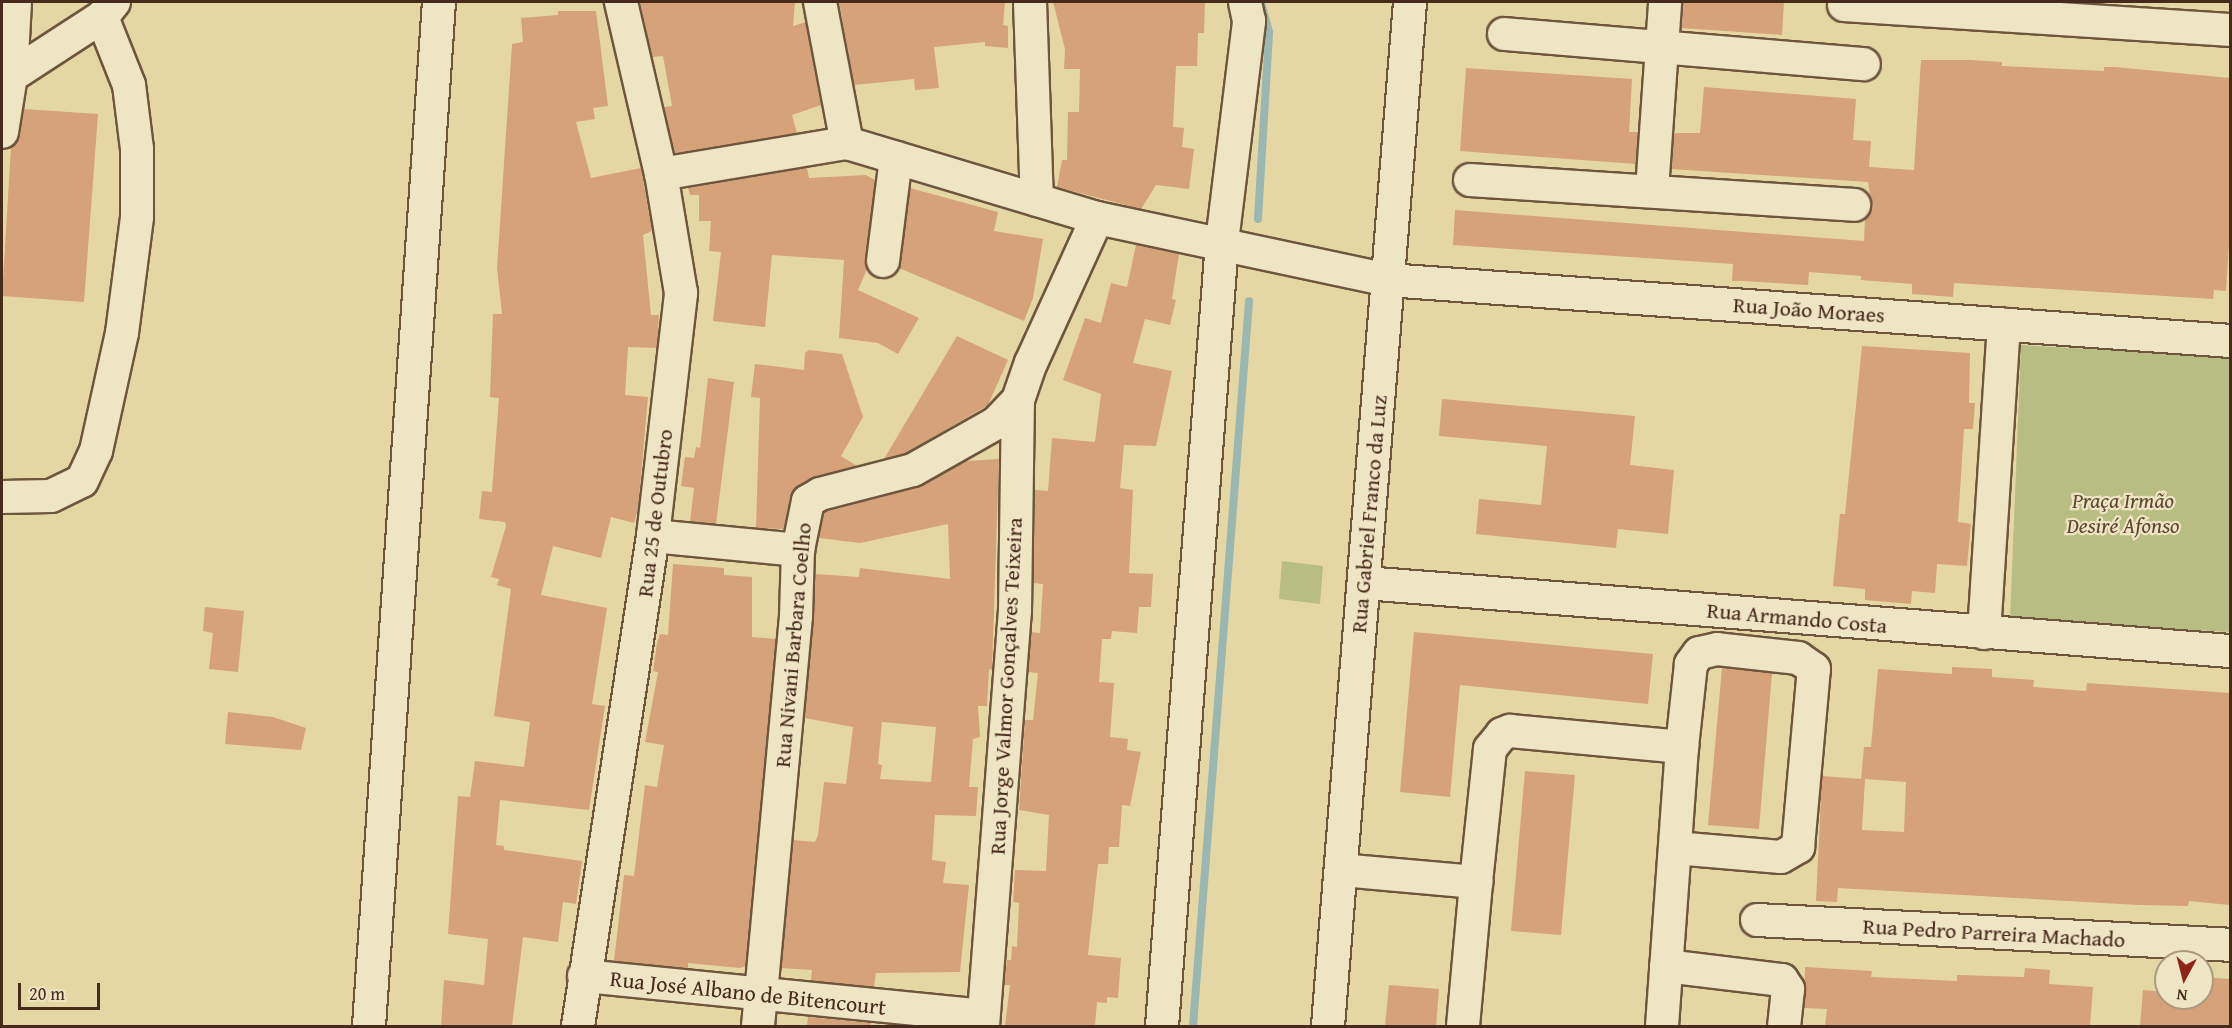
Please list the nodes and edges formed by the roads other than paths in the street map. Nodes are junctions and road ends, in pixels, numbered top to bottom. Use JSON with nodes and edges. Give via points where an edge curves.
{"nodes":[{"id":1,"x":15,"y":2,"type":"edge"},
{"id":2,"x":439,"y":2,"type":"edge"},
{"id":3,"x":621,"y":2,"type":"edge"},
{"id":4,"x":820,"y":2,"type":"edge"},
{"id":5,"x":1030,"y":2,"type":"edge"},
{"id":6,"x":1245,"y":2,"type":"edge"},
{"id":7,"x":1410,"y":2,"type":"edge"},
{"id":8,"x":1665,"y":2,"type":"edge"},
{"id":9,"x":1844,"y":4,"type":"dead end"},
{"id":10,"x":108,"y":9,"type":"edge"},
{"id":11,"x":2230,"y":30,"type":"edge"},
{"id":12,"x":1504,"y":34,"type":"dead end"},
{"id":13,"x":1662,"y":47,"type":"junction"},
{"id":14,"x":1864,"y":64,"type":"dead end"},
{"id":15,"x":11,"y":76,"type":"junction"},
{"id":16,"x":2,"y":132,"type":"edge"},
{"id":17,"x":847,"y":143,"type":"junction"},
{"id":18,"x":896,"y":158,"type":"junction"},
{"id":19,"x":661,"y":174,"type":"junction"},
{"id":20,"x":1470,"y":180,"type":"dead end"},
{"id":21,"x":1652,"y":190,"type":"junction"},
{"id":22,"x":1037,"y":200,"type":"junction"},
{"id":23,"x":1854,"y":204,"type":"dead end"},
{"id":24,"x":1098,"y":218,"type":"junction"},
{"id":25,"x":1222,"y":242,"type":"junction"},
{"id":26,"x":883,"y":261,"type":"dead end"},
{"id":27,"x":1388,"y":280,"type":"junction"},
{"id":28,"x":2004,"y":325,"type":"junction"},
{"id":29,"x":2230,"y":341,"type":"edge"},
{"id":30,"x":1018,"y":400,"type":"junction"},
{"id":31,"x":2,"y":497,"type":"edge"},
{"id":32,"x":653,"y":536,"type":"junction"},
{"id":33,"x":798,"y":550,"type":"junction"},
{"id":34,"x":1364,"y":583,"type":"junction"},
{"id":35,"x":1984,"y":633,"type":"junction"},
{"id":36,"x":2230,"y":651,"type":"edge"},
{"id":37,"x":1683,"y":747,"type":"junction"},
{"id":38,"x":1675,"y":848,"type":"junction"},
{"id":39,"x":1341,"y":870,"type":"junction"},
{"id":40,"x":1476,"y":882,"type":"junction"},
{"id":41,"x":1757,"y":920,"type":"dead end"},
{"id":42,"x":2230,"y":945,"type":"edge"},
{"id":43,"x":1666,"y":966,"type":"junction"},
{"id":44,"x":584,"y":976,"type":"junction"},
{"id":45,"x":760,"y":993,"type":"junction"},
{"id":46,"x":983,"y":1021,"type":"edge"},
{"id":47,"x":369,"y":1026,"type":"edge"},
{"id":48,"x":578,"y":1026,"type":"edge"},
{"id":49,"x":758,"y":1026,"type":"edge"},
{"id":50,"x":1162,"y":1026,"type":"edge"},
{"id":51,"x":1328,"y":1026,"type":"edge"},
{"id":52,"x":1463,"y":1026,"type":"edge"},
{"id":53,"x":1662,"y":1026,"type":"edge"},
{"id":54,"x":1784,"y":1026,"type":"edge"}],
"edges":[{"from":1,"to":15,"type":"street"},
{"from":2,"to":47,"type":"street"},
{"from":3,"to":19,"type":"street","name":"Rua 25 de Outubro"},
{"from":4,"to":17,"type":"street"},
{"from":5,"to":22,"type":"street"},
{"from":6,"to":25,"type":"street","via":[[1249,21]]},
{"from":7,"to":27,"type":"street","name":"Rua Gabriel Franco da Luz"},
{"from":8,"to":13,"type":"street"},
{"from":9,"to":11,"type":"street"},
{"from":10,"to":15,"type":"street"},
{"from":10,"to":31,"type":"street","via":[[129,85],[137,149],[137,217],[122,333],[96,452],[82,481],[51,496]]},
{"from":12,"to":13,"type":"street"},
{"from":13,"to":14,"type":"street"},
{"from":13,"to":21,"type":"street"},
{"from":15,"to":16,"type":"street"},
{"from":17,"to":18,"type":"street","name":"Rua João Moraes"},
{"from":17,"to":19,"type":"street"},
{"from":18,"to":22,"type":"street","name":"Rua João Moraes"},
{"from":18,"to":26,"type":"street"},
{"from":19,"to":32,"type":"street","name":"Rua 25 de Outubro","via":[[681,293]]},
{"from":20,"to":21,"type":"street"},
{"from":21,"to":23,"type":"street"},
{"from":22,"to":24,"type":"street","name":"Rua João Moraes"},
{"from":24,"to":25,"type":"street","name":"Rua João Moraes"},
{"from":24,"to":30,"type":"street","name":"Rua Jorge Valmor Gonçalves Teixeira"},
{"from":25,"to":27,"type":"street","name":"Rua João Moraes"},
{"from":25,"to":50,"type":"street"},
{"from":27,"to":28,"type":"street","name":"Rua João Moraes"},
{"from":27,"to":34,"type":"street","name":"Rua Gabriel Franco da Luz"},
{"from":28,"to":29,"type":"street","name":"Rua João Moraes"},
{"from":28,"to":35,"type":"street"},
{"from":30,"to":33,"type":"street","name":"Rua Nivani Barbara Coelho","via":[[996,423],[913,470],[813,497],[806,506]]},
{"from":30,"to":46,"type":"street","name":"Rua Jorge Valmor Gonçalves Teixeira","via":[[1015,611]]},
{"from":32,"to":33,"type":"street"},
{"from":32,"to":44,"type":"street","name":"Rua 25 de Outubro"},
{"from":33,"to":45,"type":"street","name":"Rua Nivani Barbara Coelho","via":[[796,616]]},
{"from":34,"to":35,"type":"street","name":"Rua Armando Costa"},
{"from":34,"to":39,"type":"street","name":"Rua Gabriel Franco da Luz"},
{"from":35,"to":36,"type":"street","name":"Rua Armando Costa"},
{"from":37,"to":38,"type":"street"},
{"from":37,"to":38,"type":"street","via":[[1691,664],[1699,653],[1717,649],[1798,658],[1814,669],[1798,847],[1781,857]]},
{"from":37,"to":40,"type":"street","via":[[1510,731],[1497,737],[1490,749]]},
{"from":38,"to":43,"type":"street"},
{"from":39,"to":40,"type":"street"},
{"from":39,"to":51,"type":"street","name":"Rua Gabriel Franco da Luz"},
{"from":40,"to":52,"type":"street"},
{"from":41,"to":42,"type":"street","name":"Rua Pedro Parreira Machado"},
{"from":43,"to":53,"type":"street"},
{"from":43,"to":54,"type":"street","via":[[1782,980],[1788,989]]},
{"from":44,"to":45,"type":"street","name":"Rua José Albano de Bitencourt"},
{"from":44,"to":48,"type":"street","name":"Rua 25 de Outubro"},
{"from":45,"to":46,"type":"street","name":"Rua José Albano de Bitencourt"},
{"from":45,"to":49,"type":"street","name":"Rua Nivani Barbara Coelho"}]}
